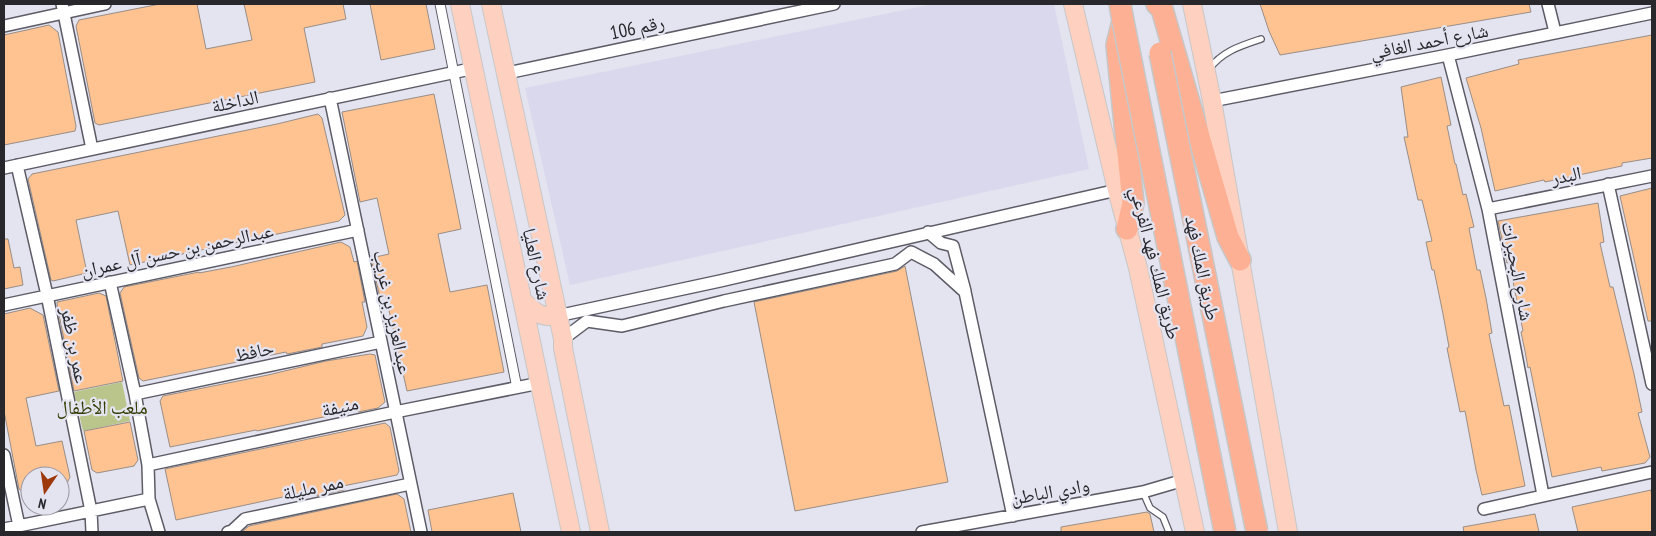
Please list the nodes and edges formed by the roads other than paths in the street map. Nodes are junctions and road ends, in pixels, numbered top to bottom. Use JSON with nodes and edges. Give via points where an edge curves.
{"nodes":[{"id":1,"x":105,"y":4,"type":"edge"},
{"id":2,"x":440,"y":4,"type":"edge"},
{"id":3,"x":460,"y":4,"type":"edge"},
{"id":4,"x":491,"y":4,"type":"edge"},
{"id":5,"x":834,"y":4,"type":"edge"},
{"id":6,"x":1073,"y":4,"type":"edge"},
{"id":7,"x":1150,"y":4,"type":"edge"},
{"id":8,"x":1157,"y":4,"type":"edge"},
{"id":9,"x":1192,"y":4,"type":"edge"},
{"id":10,"x":1548,"y":4,"type":"edge"},
{"id":11,"x":62,"y":8,"type":"edge"},
{"id":12,"x":1121,"y":12,"type":"edge"},
{"id":13,"x":1652,"y":13,"type":"edge"},
{"id":14,"x":4,"y":26,"type":"edge"},
{"id":15,"x":1555,"y":32,"type":"junction"},
{"id":16,"x":1261,"y":39,"type":"dead end"},
{"id":17,"x":1448,"y":56,"type":"junction"},
{"id":18,"x":474,"y":68,"type":"junction"},
{"id":19,"x":454,"y":72,"type":"junction"},
{"id":20,"x":1206,"y":72,"type":"junction"},
{"id":21,"x":507,"y":73,"type":"junction"},
{"id":22,"x":330,"y":98,"type":"junction"},
{"id":23,"x":1212,"y":101,"type":"junction"},
{"id":24,"x":92,"y":150,"type":"junction"},
{"id":25,"x":17,"y":165,"type":"junction"},
{"id":26,"x":4,"y":168,"type":"edge"},
{"id":27,"x":1652,"y":176,"type":"edge"},
{"id":28,"x":1608,"y":184,"type":"junction"},
{"id":29,"x":1117,"y":190,"type":"junction"},
{"id":30,"x":1488,"y":209,"type":"junction"},
{"id":31,"x":1127,"y":229,"type":"junction"},
{"id":32,"x":358,"y":230,"type":"junction"},
{"id":33,"x":928,"y":232,"type":"junction"},
{"id":34,"x":1240,"y":260,"type":"junction"},
{"id":35,"x":110,"y":282,"type":"junction"},
{"id":36,"x":965,"y":292,"type":"junction"},
{"id":37,"x":47,"y":295,"type":"junction"},
{"id":38,"x":523,"y":301,"type":"junction"},
{"id":39,"x":4,"y":304,"type":"edge"},
{"id":40,"x":557,"y":316,"type":"junction"},
{"id":41,"x":1652,"y":329,"type":"edge"},
{"id":42,"x":1640,"y":332,"type":"junction"},
{"id":43,"x":563,"y":339,"type":"junction"},
{"id":44,"x":381,"y":342,"type":"junction"},
{"id":45,"x":540,"y":383,"type":"junction"},
{"id":46,"x":1652,"y":384,"type":"edge"},
{"id":47,"x":517,"y":388,"type":"junction"},
{"id":48,"x":135,"y":394,"type":"junction"},
{"id":49,"x":395,"y":412,"type":"junction"},
{"id":50,"x":4,"y":455,"type":"edge"},
{"id":51,"x":148,"y":465,"type":"junction"},
{"id":52,"x":1652,"y":472,"type":"edge"},
{"id":53,"x":1184,"y":480,"type":"junction"},
{"id":54,"x":410,"y":484,"type":"junction"},
{"id":55,"x":1143,"y":492,"type":"junction"},
{"id":56,"x":1543,"y":495,"type":"junction"},
{"id":57,"x":150,"y":498,"type":"junction"},
{"id":58,"x":1484,"y":509,"type":"dead end"},
{"id":59,"x":90,"y":511,"type":"junction"},
{"id":60,"x":1013,"y":516,"type":"junction"},
{"id":61,"x":20,"y":526,"type":"junction"},
{"id":62,"x":4,"y":529,"type":"edge"},
{"id":63,"x":92,"y":532,"type":"edge"},
{"id":64,"x":159,"y":532,"type":"edge"},
{"id":65,"x":231,"y":532,"type":"edge"},
{"id":66,"x":421,"y":532,"type":"edge"},
{"id":67,"x":571,"y":532,"type":"edge"},
{"id":68,"x":600,"y":532,"type":"edge"},
{"id":69,"x":922,"y":532,"type":"edge"},
{"id":70,"x":1169,"y":532,"type":"edge"},
{"id":71,"x":1195,"y":532,"type":"edge"},
{"id":72,"x":1225,"y":532,"type":"edge"},
{"id":73,"x":1257,"y":532,"type":"edge"},
{"id":74,"x":1288,"y":532,"type":"edge"}],
"edges":[{"from":1,"to":11,"type":"street"},
{"from":2,"to":19,"type":"street"},
{"from":3,"to":18,"type":"main road","name":"شارع العليا"},
{"from":4,"to":21,"type":"main road","name":"شارع العليا"},
{"from":5,"to":21,"type":"street","name":"رقم 106"},
{"from":6,"to":29,"type":"main road","name":"طريق الملك فهد الفرعي"},
{"from":7,"to":73,"type":"highway","name":"طريق الملك فهد","bridge":true},
{"from":8,"to":34,"type":"highway","via":[[1162,9],[1228,237]]},
{"from":9,"to":20,"type":"main road"},
{"from":10,"to":15,"type":"street"},
{"from":11,"to":14,"type":"street"},
{"from":11,"to":24,"type":"street"},
{"from":12,"to":31,"type":"highway","via":[[1117,45],[1133,204]]},
{"from":12,"to":72,"type":"highway","name":"طريق الملك فهد","bridge":true},
{"from":13,"to":15,"type":"street","name":"شارع أحمد الغافي"},
{"from":15,"to":17,"type":"street","name":"شارع أحمد الغافي"},
{"from":16,"to":20,"type":"lane","via":[[1238,46],[1217,58]]},
{"from":17,"to":23,"type":"street","name":"شارع أحمد الغافي"},
{"from":17,"to":30,"type":"street","name":"شارع البحيرات"},
{"from":18,"to":19,"type":"street","name":"الداخلة"},
{"from":18,"to":38,"type":"main road","name":"شارع العليا"},
{"from":19,"to":22,"type":"street","name":"الداخلة"},
{"from":19,"to":47,"type":"street"},
{"from":20,"to":23,"type":"main road"},
{"from":21,"to":40,"type":"main road","name":"شارع العليا"},
{"from":22,"to":24,"type":"street","name":"الداخلة"},
{"from":22,"to":32,"type":"street","name":"عبدالعزيز بن غريب"},
{"from":23,"to":34,"type":"main road"},
{"from":24,"to":25,"type":"street","name":"الداخلة"},
{"from":25,"to":26,"type":"street","name":"الداخلة"},
{"from":25,"to":37,"type":"street","name":"عمر بن ظفر"},
{"from":27,"to":28,"type":"street","name":"البدر"},
{"from":28,"to":30,"type":"street","name":"البدر"},
{"from":28,"to":42,"type":"street"},
{"from":29,"to":31,"type":"main road","name":"طريق الملك فهد الفرعي"},
{"from":29,"to":33,"type":"street"},
{"from":30,"to":56,"type":"street","name":"شارع البحيرات"},
{"from":31,"to":53,"type":"main road","name":"طريق الملك فهد الفرعي"},
{"from":32,"to":35,"type":"street","name":"عبدالرحمن بن حسن آل عمران"},
{"from":32,"to":44,"type":"street","name":"عبدالعزيز بن غريب"},
{"from":33,"to":36,"type":"street","via":[[941,243],[953,246]]},
{"from":33,"to":40,"type":"street"},
{"from":34,"to":74,"type":"main road"},
{"from":35,"to":37,"type":"street","name":"عبدالرحمن بن حسن آل عمران"},
{"from":35,"to":48,"type":"street"},
{"from":36,"to":43,"type":"street","via":[[934,264],[911,252],[894,264],[622,326],[587,321]]},
{"from":36,"to":60,"type":"street"},
{"from":37,"to":39,"type":"street","name":"عبدالرحمن بن حسن آل عمران"},
{"from":37,"to":59,"type":"street","name":"عمر بن ظفر"},
{"from":38,"to":40,"type":"main road","via":[[544,316]]},
{"from":38,"to":45,"type":"main road","name":"شارع العليا"},
{"from":40,"to":43,"type":"main road","name":"شارع العليا"},
{"from":41,"to":42,"type":"street"},
{"from":42,"to":46,"type":"street"},
{"from":43,"to":68,"type":"main road","name":"شارع العليا"},
{"from":44,"to":48,"type":"street","name":"حافظ"},
{"from":44,"to":49,"type":"street","name":"عبدالعزيز بن غريب"},
{"from":45,"to":47,"type":"street","name":"منيفة"},
{"from":45,"to":67,"type":"main road","name":"شارع العليا"},
{"from":47,"to":49,"type":"street","name":"منيفة"},
{"from":48,"to":51,"type":"street"},
{"from":49,"to":51,"type":"street","name":"منيفة"},
{"from":49,"to":54,"type":"street","name":"عبدالعزيز بن غريب"},
{"from":50,"to":61,"type":"street"},
{"from":51,"to":57,"type":"street"},
{"from":52,"to":56,"type":"street"},
{"from":53,"to":55,"type":"street","name":"وادي الباطن"},
{"from":53,"to":71,"type":"main road","name":"طريق الملك فهد الفرعي"},
{"from":54,"to":65,"type":"street","name":"ممر مليلة","via":[[245,519]]},
{"from":54,"to":66,"type":"street","name":"عبدالعزيز بن غريب"},
{"from":55,"to":60,"type":"street","name":"وادي الباطن"},
{"from":55,"to":70,"type":"lane","via":[[1150,508],[1163,517]]},
{"from":56,"to":58,"type":"street"},
{"from":57,"to":59,"type":"street"},
{"from":57,"to":64,"type":"street"},
{"from":59,"to":61,"type":"street"},
{"from":59,"to":63,"type":"street","name":"عمر بن ظفر"},
{"from":60,"to":69,"type":"street","name":"وادي الباطن"},
{"from":61,"to":62,"type":"street"}]}
